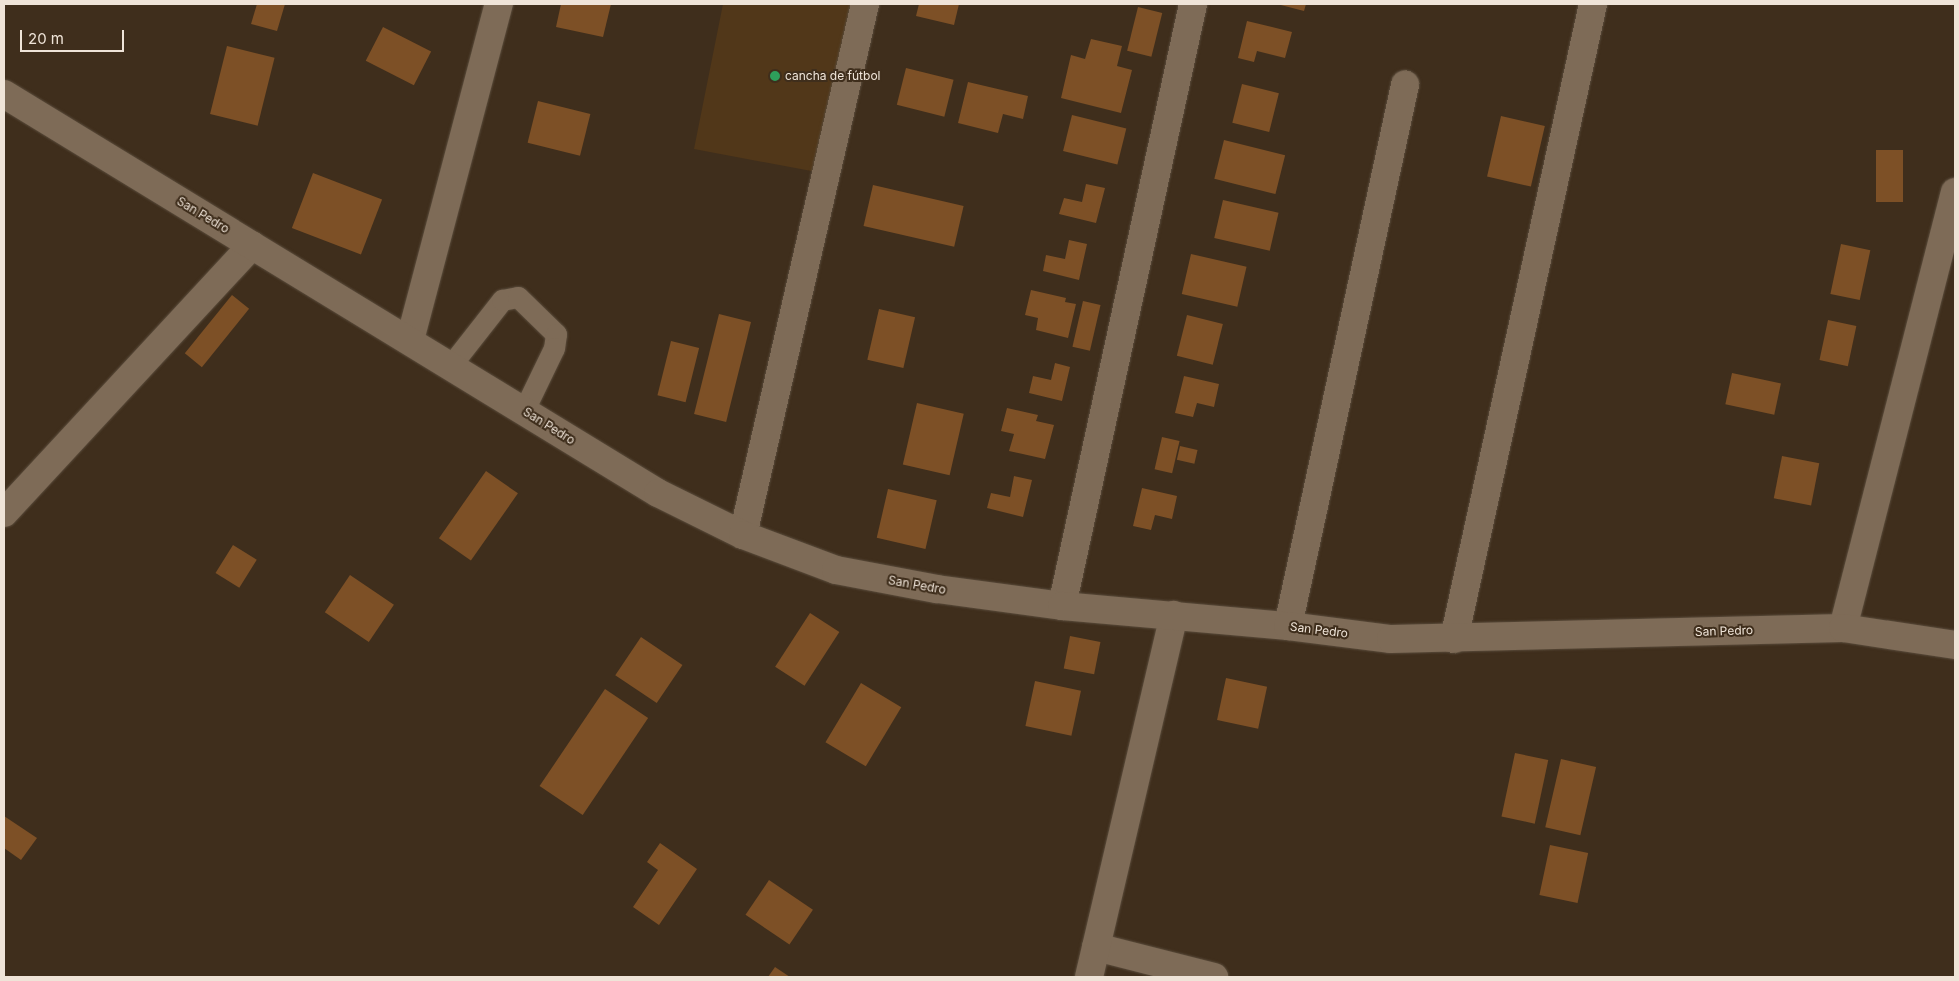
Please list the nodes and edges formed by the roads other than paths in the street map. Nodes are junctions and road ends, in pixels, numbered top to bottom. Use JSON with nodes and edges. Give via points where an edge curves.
{"nodes":[{"id":1,"x":499,"y":4,"type":"edge"},
{"id":2,"x":865,"y":4,"type":"edge"},
{"id":3,"x":1194,"y":4,"type":"edge"},
{"id":4,"x":1593,"y":4,"type":"edge"},
{"id":5,"x":1406,"y":85,"type":"dead end"},
{"id":6,"x":4,"y":94,"type":"edge"},
{"id":7,"x":1955,"y":192,"type":"edge"},
{"id":8,"x":252,"y":245,"type":"junction"},
{"id":9,"x":410,"y":340,"type":"junction"},
{"id":10,"x":450,"y":365,"type":"junction"},
{"id":11,"x":524,"y":410,"type":"junction"},
{"id":12,"x":4,"y":514,"type":"edge"},
{"id":13,"x":743,"y":535,"type":"junction"},
{"id":14,"x":1062,"y":606,"type":"junction"},
{"id":15,"x":1174,"y":615,"type":"junction"},
{"id":16,"x":1288,"y":626,"type":"junction"},
{"id":17,"x":1843,"y":628,"type":"junction"},
{"id":18,"x":1454,"y":638,"type":"junction"},
{"id":19,"x":1955,"y":645,"type":"edge"},
{"id":20,"x":1096,"y":947,"type":"junction"},
{"id":21,"x":1089,"y":977,"type":"edge"},
{"id":22,"x":1214,"y":977,"type":"edge"}],
"edges":[{"from":1,"to":9,"type":"street"},
{"from":2,"to":13,"type":"street"},
{"from":3,"to":14,"type":"street"},
{"from":4,"to":18,"type":"street"},
{"from":5,"to":16,"type":"street"},
{"from":6,"to":8,"type":"street","name":"San Pedro"},
{"from":7,"to":17,"type":"street"},
{"from":8,"to":9,"type":"street","name":"San Pedro"},
{"from":8,"to":12,"type":"street"},
{"from":9,"to":10,"type":"street","name":"San Pedro"},
{"from":10,"to":11,"type":"street","name":"San Pedro"},
{"from":10,"to":11,"type":"lane","via":[[502,300],[518,297],[556,334],[554,348]]},
{"from":11,"to":13,"type":"street","name":"San Pedro","via":[[658,493]]},
{"from":13,"to":14,"type":"street","name":"San Pedro","via":[[836,570],[937,589]]},
{"from":14,"to":15,"type":"street","name":"San Pedro"},
{"from":15,"to":16,"type":"street","name":"San Pedro"},
{"from":15,"to":20,"type":"street"},
{"from":16,"to":18,"type":"street","name":"San Pedro","via":[[1391,639]]},
{"from":17,"to":18,"type":"street","name":"San Pedro"},
{"from":17,"to":19,"type":"street","name":"San Pedro"},
{"from":20,"to":21,"type":"street"},
{"from":20,"to":22,"type":"street"}]}
